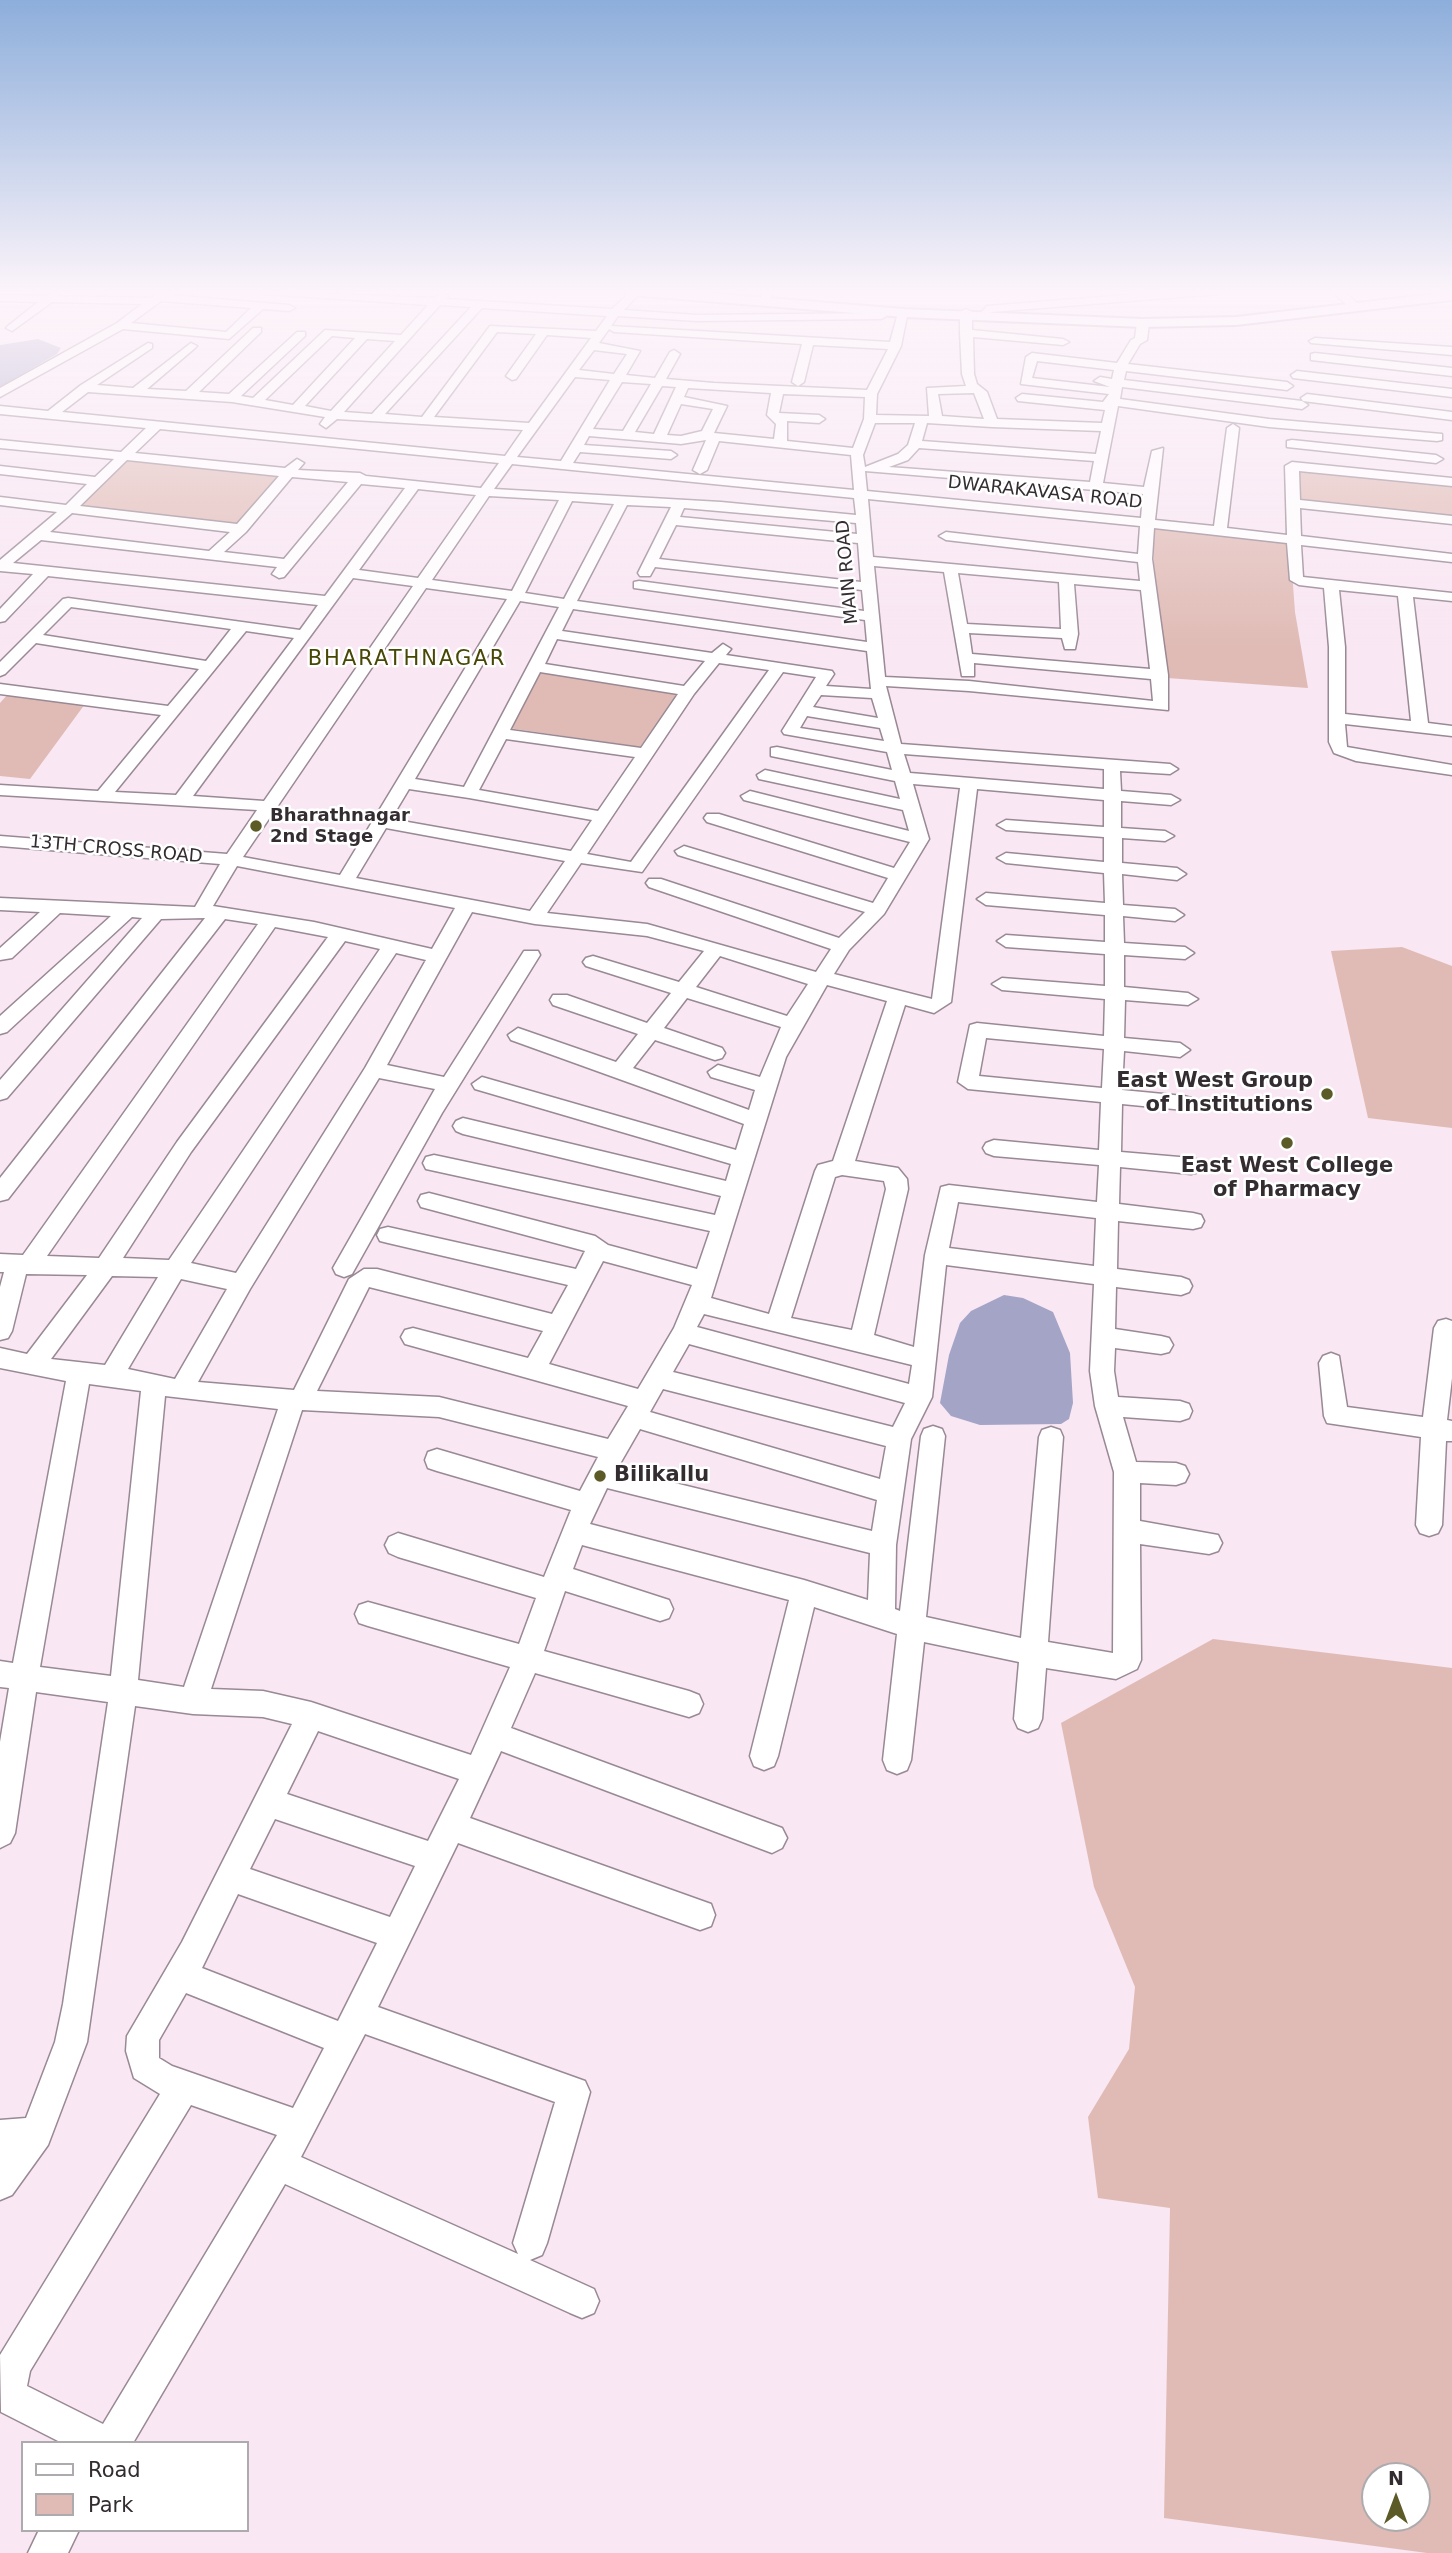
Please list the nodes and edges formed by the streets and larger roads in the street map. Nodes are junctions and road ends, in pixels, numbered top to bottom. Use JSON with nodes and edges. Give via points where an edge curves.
{"nodes":[{"id":1,"x":57,"y":410,"type":"edge"},
{"id":2,"x":303,"y":410,"type":"edge"},
{"id":3,"x":338,"y":410,"type":"edge"},
{"id":4,"x":382,"y":410,"type":"edge"},
{"id":5,"x":433,"y":410,"type":"edge"},
{"id":6,"x":544,"y":410,"type":"edge"},
{"id":7,"x":597,"y":410,"type":"edge"},
{"id":8,"x":641,"y":410,"type":"edge"},
{"id":9,"x":672,"y":410,"type":"edge"},
{"id":10,"x":719,"y":410,"type":"edge"},
{"id":11,"x":775,"y":410,"type":"edge"},
{"id":12,"x":870,"y":410,"type":"edge"},
{"id":13,"x":932,"y":410,"type":"edge"},
{"id":14,"x":986,"y":410,"type":"edge"},
{"id":15,"x":1110,"y":410,"type":"edge"},
{"id":16,"x":1211,"y":410,"type":"edge"},
{"id":17,"x":1388,"y":410,"type":"edge"},
{"id":18,"x":0,"y":411,"type":"edge"},
{"id":19,"x":52,"y":414,"type":"junction"},
{"id":20,"x":334,"y":415,"type":"junction"},
{"id":21,"x":1437,"y":415,"type":"junction"},
{"id":22,"x":1452,"y":416,"type":"edge"},
{"id":23,"x":774,"y":417,"type":"junction"},
{"id":24,"x":375,"y":418,"type":"junction"},
{"id":25,"x":819,"y":419,"type":"dead end"},
{"id":26,"x":870,"y":419,"type":"junction"},
{"id":27,"x":922,"y":419,"type":"junction"},
{"id":28,"x":936,"y":419,"type":"junction"},
{"id":29,"x":425,"y":421,"type":"junction"},
{"id":30,"x":992,"y":423,"type":"junction"},
{"id":31,"x":1289,"y":425,"type":"junction"},
{"id":32,"x":156,"y":426,"type":"junction"},
{"id":33,"x":532,"y":427,"type":"junction"},
{"id":34,"x":1106,"y":427,"type":"junction"},
{"id":35,"x":1233,"y":428,"type":"dead end"},
{"id":36,"x":584,"y":432,"type":"junction"},
{"id":37,"x":627,"y":436,"type":"junction"},
{"id":38,"x":710,"y":436,"type":"junction"},
{"id":39,"x":1437,"y":437,"type":"junction"},
{"id":40,"x":659,"y":438,"type":"junction"},
{"id":41,"x":755,"y":441,"type":"junction"},
{"id":42,"x":313,"y":442,"type":"junction"},
{"id":43,"x":0,"y":444,"type":"edge"},
{"id":44,"x":780,"y":444,"type":"junction"},
{"id":45,"x":916,"y":444,"type":"junction"},
{"id":46,"x":1292,"y":444,"type":"junction"},
{"id":47,"x":574,"y":448,"type":"junction"},
{"id":48,"x":1158,"y":451,"type":"dead end"},
{"id":49,"x":857,"y":454,"type":"junction"},
{"id":50,"x":671,"y":455,"type":"dead end"},
{"id":51,"x":122,"y":458,"type":"junction"},
{"id":52,"x":1101,"y":458,"type":"junction"},
{"id":53,"x":509,"y":459,"type":"junction"},
{"id":54,"x":749,"y":459,"type":"dead end"},
{"id":55,"x":1436,"y":459,"type":"junction"},
{"id":56,"x":895,"y":460,"type":"junction"},
{"id":57,"x":566,"y":464,"type":"junction"},
{"id":58,"x":1292,"y":466,"type":"junction"},
{"id":59,"x":0,"y":470,"type":"edge"},
{"id":60,"x":865,"y":471,"type":"junction"},
{"id":61,"x":291,"y":472,"type":"junction"},
{"id":62,"x":696,"y":473,"type":"junction"},
{"id":63,"x":360,"y":477,"type":"junction"},
{"id":64,"x":96,"y":481,"type":"junction"},
{"id":65,"x":1445,"y":481,"type":"edge"},
{"id":66,"x":415,"y":484,"type":"junction"},
{"id":67,"x":1096,"y":486,"type":"junction"},
{"id":68,"x":1150,"y":491,"type":"junction"},
{"id":69,"x":485,"y":492,"type":"junction"},
{"id":70,"x":860,"y":494,"type":"junction"},
{"id":71,"x":567,"y":498,"type":"junction"},
{"id":72,"x":0,"y":501,"type":"edge"},
{"id":73,"x":622,"y":502,"type":"junction"},
{"id":74,"x":1293,"y":503,"type":"junction"},
{"id":75,"x":679,"y":505,"type":"junction"},
{"id":76,"x":68,"y":510,"type":"junction"},
{"id":77,"x":672,"y":520,"type":"junction"},
{"id":78,"x":863,"y":520,"type":"junction"},
{"id":79,"x":1452,"y":520,"type":"edge"},
{"id":80,"x":1147,"y":523,"type":"junction"},
{"id":81,"x":241,"y":529,"type":"junction"},
{"id":82,"x":1220,"y":531,"type":"junction"},
{"id":83,"x":38,"y":535,"type":"junction"},
{"id":84,"x":946,"y":536,"type":"dead end"},
{"id":85,"x":865,"y":538,"type":"junction"},
{"id":86,"x":1294,"y":540,"type":"junction"},
{"id":87,"x":0,"y":543,"type":"edge"},
{"id":88,"x":25,"y":546,"type":"junction"},
{"id":89,"x":212,"y":556,"type":"junction"},
{"id":90,"x":1452,"y":558,"type":"edge"},
{"id":91,"x":1145,"y":559,"type":"junction"},
{"id":92,"x":868,"y":561,"type":"junction"},
{"id":93,"x":650,"y":562,"type":"junction"},
{"id":94,"x":287,"y":564,"type":"junction"},
{"id":95,"x":1,"y":567,"type":"edge"},
{"id":96,"x":950,"y":567,"type":"junction"},
{"id":97,"x":44,"y":571,"type":"junction"},
{"id":98,"x":351,"y":573,"type":"junction"},
{"id":99,"x":1066,"y":579,"type":"junction"},
{"id":100,"x":423,"y":582,"type":"junction"},
{"id":101,"x":1331,"y":584,"type":"junction"},
{"id":102,"x":639,"y":585,"type":"junction"},
{"id":103,"x":1149,"y":586,"type":"junction"},
{"id":104,"x":870,"y":587,"type":"junction"},
{"id":105,"x":1405,"y":592,"type":"junction"},
{"id":106,"x":23,"y":595,"type":"junction"},
{"id":107,"x":517,"y":595,"type":"junction"},
{"id":108,"x":260,"y":596,"type":"junction"},
{"id":109,"x":1452,"y":597,"type":"edge"},
{"id":110,"x":328,"y":601,"type":"junction"},
{"id":111,"x":568,"y":602,"type":"junction"},
{"id":112,"x":68,"y":603,"type":"junction"},
{"id":113,"x":626,"y":610,"type":"junction"},
{"id":114,"x":871,"y":616,"type":"junction"},
{"id":115,"x":0,"y":618,"type":"edge"},
{"id":116,"x":242,"y":625,"type":"junction"},
{"id":117,"x":737,"y":628,"type":"junction"},
{"id":118,"x":961,"y":628,"type":"junction"},
{"id":119,"x":552,"y":634,"type":"junction"},
{"id":120,"x":1070,"y":634,"type":"junction"},
{"id":121,"x":306,"y":635,"type":"junction"},
{"id":122,"x":32,"y":638,"type":"junction"},
{"id":123,"x":873,"y":647,"type":"junction"},
{"id":124,"x":718,"y":656,"type":"junction"},
{"id":125,"x":966,"y":658,"type":"junction"},
{"id":126,"x":211,"y":666,"type":"junction"},
{"id":127,"x":536,"y":667,"type":"junction"},
{"id":128,"x":779,"y":667,"type":"junction"},
{"id":129,"x":1071,"y":667,"type":"junction"},
{"id":130,"x":0,"y":671,"type":"edge"},
{"id":131,"x":1160,"y":675,"type":"junction"},
{"id":132,"x":970,"y":686,"type":"junction"},
{"id":133,"x":878,"y":688,"type":"junction"},
{"id":134,"x":0,"y":689,"type":"edge"},
{"id":135,"x":819,"y":690,"type":"junction"},
{"id":136,"x":688,"y":691,"type":"junction"},
{"id":137,"x":805,"y":711,"type":"junction"},
{"id":138,"x":173,"y":712,"type":"junction"},
{"id":139,"x":1339,"y":718,"type":"junction"},
{"id":140,"x":1420,"y":727,"type":"junction"},
{"id":141,"x":1452,"y":730,"type":"edge"},
{"id":142,"x":500,"y":733,"type":"junction"},
{"id":143,"x":891,"y":736,"type":"junction"},
{"id":144,"x":777,"y":752,"type":"dead end"},
{"id":145,"x":645,"y":754,"type":"junction"},
{"id":146,"x":1111,"y":765,"type":"junction"},
{"id":147,"x":1170,"y":769,"type":"dead end"},
{"id":148,"x":1452,"y":770,"type":"edge"},
{"id":149,"x":765,"y":775,"type":"dead end"},
{"id":150,"x":905,"y":778,"type":"junction"},
{"id":151,"x":405,"y":783,"type":"junction"},
{"id":152,"x":969,"y":784,"type":"junction"},
{"id":153,"x":0,"y":790,"type":"edge"},
{"id":154,"x":469,"y":793,"type":"junction"},
{"id":155,"x":103,"y":796,"type":"junction"},
{"id":156,"x":750,"y":796,"type":"dead end"},
{"id":157,"x":1112,"y":796,"type":"junction"},
{"id":158,"x":1171,"y":800,"type":"dead end"},
{"id":159,"x":181,"y":801,"type":"junction"},
{"id":160,"x":271,"y":806,"type":"junction"},
{"id":161,"x":909,"y":806,"type":"junction"},
{"id":162,"x":603,"y":817,"type":"junction"},
{"id":163,"x":713,"y":818,"type":"dead end"},
{"id":164,"x":382,"y":822,"type":"junction"},
{"id":165,"x":1006,"y":825,"type":"dead end"},
{"id":166,"x":1112,"y":832,"type":"junction"},
{"id":167,"x":1165,"y":836,"type":"dead end"},
{"id":168,"x":920,"y":839,"type":"junction"},
{"id":169,"x":0,"y":841,"type":"edge"},
{"id":170,"x":684,"y":851,"type":"dead end"},
{"id":171,"x":579,"y":856,"type":"junction"},
{"id":172,"x":1006,"y":858,"type":"dead end"},
{"id":173,"x":232,"y":860,"type":"junction"},
{"id":174,"x":1113,"y":868,"type":"junction"},
{"id":175,"x":1177,"y":874,"type":"dead end"},
{"id":176,"x":899,"y":875,"type":"junction"},
{"id":177,"x":345,"y":881,"type":"junction"},
{"id":178,"x":654,"y":883,"type":"dead end"},
{"id":179,"x":986,"y":899,"type":"dead end"},
{"id":180,"x":0,"y":904,"type":"edge"},
{"id":181,"x":467,"y":904,"type":"junction"},
{"id":182,"x":55,"y":908,"type":"junction"},
{"id":183,"x":1114,"y":909,"type":"junction"},
{"id":184,"x":878,"y":910,"type":"junction"},
{"id":185,"x":128,"y":911,"type":"junction"},
{"id":186,"x":210,"y":912,"type":"junction"},
{"id":187,"x":156,"y":913,"type":"junction"},
{"id":188,"x":1175,"y":915,"type":"dead end"},
{"id":189,"x":535,"y":918,"type":"junction"},
{"id":190,"x":271,"y":920,"type":"junction"},
{"id":191,"x":340,"y":934,"type":"junction"},
{"id":192,"x":1006,"y":941,"type":"dead end"},
{"id":193,"x":842,"y":946,"type":"junction"},
{"id":194,"x":391,"y":947,"type":"junction"},
{"id":195,"x":716,"y":948,"type":"junction"},
{"id":196,"x":1114,"y":948,"type":"junction"},
{"id":197,"x":1185,"y":953,"type":"dead end"},
{"id":198,"x":531,"y":955,"type":"dead end"},
{"id":199,"x":2,"y":956,"type":"edge"},
{"id":200,"x":438,"y":957,"type":"junction"},
{"id":201,"x":593,"y":962,"type":"dead end"},
{"id":202,"x":819,"y":979,"type":"junction"},
{"id":203,"x":1002,"y":984,"type":"dead end"},
{"id":204,"x":683,"y":989,"type":"junction"},
{"id":205,"x":1115,"y":992,"type":"junction"},
{"id":206,"x":898,"y":997,"type":"junction"},
{"id":207,"x":1188,"y":999,"type":"dead end"},
{"id":208,"x":560,"y":1000,"type":"dead end"},
{"id":209,"x":792,"y":1024,"type":"junction"},
{"id":210,"x":0,"y":1027,"type":"edge"},
{"id":211,"x":652,"y":1029,"type":"junction"},
{"id":212,"x":518,"y":1035,"type":"dead end"},
{"id":213,"x":1114,"y":1043,"type":"junction"},
{"id":214,"x":1180,"y":1050,"type":"dead end"},
{"id":215,"x":374,"y":1070,"type":"junction"},
{"id":216,"x":619,"y":1072,"type":"junction"},
{"id":217,"x":482,"y":1084,"type":"dead end"},
{"id":218,"x":449,"y":1085,"type":"junction"},
{"id":219,"x":767,"y":1086,"type":"junction"},
{"id":220,"x":0,"y":1093,"type":"edge"},
{"id":221,"x":1112,"y":1097,"type":"junction"},
{"id":222,"x":1184,"y":1103,"type":"dead end"},
{"id":223,"x":757,"y":1120,"type":"junction"},
{"id":224,"x":463,"y":1126,"type":"dead end"},
{"id":225,"x":994,"y":1148,"type":"dead end"},
{"id":226,"x":1110,"y":1158,"type":"junction"},
{"id":227,"x":744,"y":1160,"type":"junction"},
{"id":228,"x":434,"y":1163,"type":"dead end"},
{"id":229,"x":1191,"y":1166,"type":"dead end"},
{"id":230,"x":842,"y":1167,"type":"junction"},
{"id":231,"x":4,"y":1181,"type":"edge"},
{"id":232,"x":733,"y":1191,"type":"junction"},
{"id":233,"x":429,"y":1201,"type":"dead end"},
{"id":234,"x":1108,"y":1213,"type":"junction"},
{"id":235,"x":1194,"y":1221,"type":"dead end"},
{"id":236,"x":723,"y":1225,"type":"junction"},
{"id":237,"x":388,"y":1235,"type":"dead end"},
{"id":238,"x":597,"y":1251,"type":"junction"},
{"id":239,"x":936,"y":1255,"type":"junction"},
{"id":240,"x":15,"y":1265,"type":"edge"},
{"id":241,"x":344,"y":1268,"type":"dead end"},
{"id":242,"x":104,"y":1269,"type":"junction"},
{"id":243,"x":175,"y":1269,"type":"junction"},
{"id":244,"x":1105,"y":1278,"type":"junction"},
{"id":245,"x":582,"y":1279,"type":"junction"},
{"id":246,"x":242,"y":1283,"type":"junction"},
{"id":247,"x":1181,"y":1286,"type":"dead end"},
{"id":248,"x":701,"y":1292,"type":"junction"},
{"id":249,"x":557,"y":1325,"type":"junction"},
{"id":250,"x":777,"y":1325,"type":"junction"},
{"id":251,"x":1446,"y":1328,"type":"dead end"},
{"id":252,"x":0,"y":1331,"type":"edge"},
{"id":253,"x":683,"y":1333,"type":"junction"},
{"id":254,"x":1103,"y":1337,"type":"junction"},
{"id":255,"x":413,"y":1338,"type":"dead end"},
{"id":256,"x":861,"y":1341,"type":"junction"},
{"id":257,"x":1161,"y":1345,"type":"dead end"},
{"id":258,"x":0,"y":1358,"type":"edge"},
{"id":259,"x":923,"y":1359,"type":"junction"},
{"id":260,"x":34,"y":1363,"type":"junction"},
{"id":261,"x":1331,"y":1363,"type":"dead end"},
{"id":262,"x":534,"y":1369,"type":"junction"},
{"id":263,"x":79,"y":1374,"type":"junction"},
{"id":264,"x":112,"y":1375,"type":"junction"},
{"id":265,"x":656,"y":1377,"type":"junction"},
{"id":266,"x":168,"y":1387,"type":"junction"},
{"id":267,"x":920,"y":1397,"type":"junction"},
{"id":268,"x":297,"y":1400,"type":"junction"},
{"id":269,"x":1107,"y":1406,"type":"junction"},
{"id":270,"x":638,"y":1409,"type":"junction"},
{"id":271,"x":1180,"y":1412,"type":"dead end"},
{"id":272,"x":1443,"y":1429,"type":"edge"},
{"id":273,"x":933,"y":1436,"type":"dead end"},
{"id":274,"x":1051,"y":1437,"type":"dead end"},
{"id":275,"x":899,"y":1439,"type":"junction"},
{"id":276,"x":615,"y":1451,"type":"junction"},
{"id":277,"x":438,"y":1460,"type":"dead end"},
{"id":278,"x":1127,"y":1472,"type":"junction"},
{"id":279,"x":1176,"y":1474,"type":"dead end"},
{"id":280,"x":600,"y":1476,"type":"junction"},
{"id":281,"x":891,"y":1493,"type":"junction"},
{"id":282,"x":587,"y":1504,"type":"junction"},
{"id":283,"x":1429,"y":1525,"type":"dead end"},
{"id":284,"x":1126,"y":1530,"type":"junction"},
{"id":285,"x":574,"y":1531,"type":"junction"},
{"id":286,"x":1209,"y":1543,"type":"dead end"},
{"id":287,"x":398,"y":1545,"type":"dead end"},
{"id":288,"x":883,"y":1545,"type":"junction"},
{"id":289,"x":554,"y":1583,"type":"junction"},
{"id":290,"x":804,"y":1592,"type":"junction"},
{"id":291,"x":660,"y":1609,"type":"dead end"},
{"id":292,"x":368,"y":1614,"type":"dead end"},
{"id":293,"x":881,"y":1616,"type":"junction"},
{"id":294,"x":913,"y":1628,"type":"junction"},
{"id":295,"x":1034,"y":1653,"type":"junction"},
{"id":296,"x":528,"y":1657,"type":"junction"},
{"id":297,"x":12,"y":1676,"type":"edge"},
{"id":298,"x":123,"y":1692,"type":"junction"},
{"id":299,"x":193,"y":1701,"type":"junction"},
{"id":300,"x":689,"y":1704,"type":"dead end"},
{"id":301,"x":311,"y":1715,"type":"junction"},
{"id":302,"x":1028,"y":1719,"type":"dead end"},
{"id":303,"x":494,"y":1735,"type":"junction"},
{"id":304,"x":764,"y":1756,"type":"dead end"},
{"id":305,"x":897,"y":1760,"type":"dead end"},
{"id":306,"x":478,"y":1771,"type":"junction"},
{"id":307,"x":267,"y":1802,"type":"junction"},
{"id":308,"x":451,"y":1826,"type":"junction"},
{"id":309,"x":0,"y":1832,"type":"edge"},
{"id":310,"x":772,"y":1838,"type":"dead end"},
{"id":311,"x":435,"y":1858,"type":"junction"},
{"id":312,"x":231,"y":1877,"type":"junction"},
{"id":313,"x":700,"y":1915,"type":"dead end"},
{"id":314,"x":397,"y":1935,"type":"junction"},
{"id":315,"x":180,"y":1975,"type":"junction"},
{"id":316,"x":351,"y":2028,"type":"junction"},
{"id":317,"x":184,"y":2086,"type":"junction"},
{"id":318,"x":300,"y":2127,"type":"junction"},
{"id":319,"x":36,"y":2133,"type":"junction"},
{"id":320,"x":0,"y":2137,"type":"edge"},
{"id":321,"x":278,"y":2164,"type":"junction"},
{"id":322,"x":0,"y":2183,"type":"edge"},
{"id":323,"x":530,"y":2243,"type":"dead end"},
{"id":324,"x":582,"y":2301,"type":"dead end"},
{"id":325,"x":4,"y":2386,"type":"edge"},
{"id":326,"x":97,"y":2441,"type":"edge"},
{"id":327,"x":114,"y":2441,"type":"edge"},
{"id":328,"x":59,"y":2532,"type":"edge"},
{"id":329,"x":47,"y":2553,"type":"edge"}],
"edges":[{"from":1,"to":19,"type":"street"},
{"from":2,"to":20,"type":"street"},
{"from":3,"to":20,"type":"street"},
{"from":4,"to":24,"type":"street"},
{"from":5,"to":29,"type":"street"},
{"from":6,"to":33,"type":"street"},
{"from":7,"to":36,"type":"street"},
{"from":8,"to":37,"type":"street"},
{"from":9,"to":40,"type":"street"},
{"from":10,"to":38,"type":"street"},
{"from":11,"to":23,"type":"street"},
{"from":12,"to":26,"type":"street"},
{"from":13,"to":28,"type":"street"},
{"from":14,"to":30,"type":"street"},
{"from":15,"to":34,"type":"street"},
{"from":16,"to":31,"type":"street"},
{"from":17,"to":21,"type":"street"},
{"from":18,"to":19,"type":"street","name":"DWARAKAVASA ROAD"},
{"from":19,"to":32,"type":"street","name":"DWARAKAVASA ROAD"},
{"from":20,"to":24,"type":"street"},
{"from":20,"to":42,"type":"street"},
{"from":21,"to":22,"type":"street"},
{"from":21,"to":39,"type":"street"},
{"from":23,"to":25,"type":"street"},
{"from":23,"to":44,"type":"street","via":[[782,423]]},
{"from":24,"to":29,"type":"street"},
{"from":26,"to":27,"type":"street"},
{"from":26,"to":49,"type":"street"},
{"from":27,"to":28,"type":"street"},
{"from":27,"to":45,"type":"street"},
{"from":28,"to":30,"type":"street"},
{"from":29,"to":33,"type":"street"},
{"from":30,"to":34,"type":"street"},
{"from":31,"to":39,"type":"street"},
{"from":31,"to":46,"type":"street"},
{"from":32,"to":42,"type":"street","name":"DWARAKAVASA ROAD"},
{"from":32,"to":51,"type":"street"},
{"from":33,"to":53,"type":"street"},
{"from":34,"to":52,"type":"street"},
{"from":35,"to":82,"type":"street"},
{"from":36,"to":37,"type":"street"},
{"from":36,"to":47,"type":"street"},
{"from":37,"to":40,"type":"street"},
{"from":38,"to":40,"type":"street"},
{"from":38,"to":41,"type":"street"},
{"from":38,"to":62,"type":"street"},
{"from":39,"to":55,"type":"street"},
{"from":41,"to":44,"type":"street"},
{"from":41,"to":54,"type":"street"},
{"from":42,"to":53,"type":"street","name":"DWARAKAVASA ROAD"},
{"from":42,"to":61,"type":"street"},
{"from":43,"to":51,"type":"street"},
{"from":44,"to":49,"type":"street"},
{"from":45,"to":52,"type":"street"},
{"from":45,"to":56,"type":"street"},
{"from":46,"to":55,"type":"street"},
{"from":46,"to":58,"type":"street"},
{"from":47,"to":50,"type":"street"},
{"from":47,"to":57,"type":"street"},
{"from":48,"to":68,"type":"street"},
{"from":49,"to":56,"type":"street"},
{"from":49,"to":60,"type":"street","name":"MAIN ROAD"},
{"from":51,"to":61,"type":"street"},
{"from":51,"to":64,"type":"street"},
{"from":52,"to":67,"type":"street"},
{"from":53,"to":57,"type":"street","name":"DWARAKAVASA ROAD"},
{"from":53,"to":69,"type":"street"},
{"from":55,"to":65,"type":"street"},
{"from":56,"to":60,"type":"street"},
{"from":57,"to":62,"type":"street","name":"DWARAKAVASA ROAD"},
{"from":58,"to":65,"type":"street"},
{"from":58,"to":74,"type":"street"},
{"from":59,"to":64,"type":"street"},
{"from":60,"to":67,"type":"street"},
{"from":60,"to":70,"type":"street","name":"MAIN ROAD"},
{"from":61,"to":63,"type":"street"},
{"from":61,"to":81,"type":"street"},
{"from":62,"to":70,"type":"street","name":"DWARAKAVASA ROAD"},
{"from":62,"to":75,"type":"street"},
{"from":63,"to":66,"type":"street"},
{"from":63,"to":94,"type":"street"},
{"from":64,"to":76,"type":"street"},
{"from":66,"to":69,"type":"street"},
{"from":66,"to":98,"type":"street"},
{"from":67,"to":68,"type":"street"},
{"from":68,"to":80,"type":"street"},
{"from":69,"to":71,"type":"street"},
{"from":69,"to":100,"type":"street"},
{"from":70,"to":78,"type":"street","name":"MAIN ROAD"},
{"from":70,"to":80,"type":"street","name":"DWARAKAVASA ROAD"},
{"from":71,"to":73,"type":"street"},
{"from":71,"to":107,"type":"street"},
{"from":72,"to":76,"type":"street"},
{"from":73,"to":75,"type":"street"},
{"from":73,"to":111,"type":"street"},
{"from":74,"to":79,"type":"street"},
{"from":74,"to":86,"type":"street"},
{"from":75,"to":77,"type":"street"},
{"from":75,"to":78,"type":"street"},
{"from":76,"to":81,"type":"street"},
{"from":76,"to":83,"type":"street"},
{"from":77,"to":85,"type":"street"},
{"from":77,"to":93,"type":"street"},
{"from":78,"to":85,"type":"street","name":"MAIN ROAD"},
{"from":80,"to":82,"type":"street","name":"DWARAKAVASA ROAD"},
{"from":80,"to":91,"type":"street"},
{"from":81,"to":89,"type":"street"},
{"from":82,"to":86,"type":"street","name":"DWARAKAVASA ROAD"},
{"from":83,"to":88,"type":"street"},
{"from":83,"to":89,"type":"street"},
{"from":84,"to":91,"type":"street"},
{"from":85,"to":92,"type":"street","name":"MAIN ROAD"},
{"from":86,"to":90,"type":"street","name":"DWARAKAVASA ROAD"},
{"from":86,"to":101,"type":"street","via":[[1299,581]]},
{"from":87,"to":88,"type":"street"},
{"from":88,"to":95,"type":"street"},
{"from":89,"to":94,"type":"street"},
{"from":91,"to":103,"type":"street"},
{"from":92,"to":96,"type":"street"},
{"from":92,"to":104,"type":"street","name":"MAIN ROAD"},
{"from":93,"to":102,"type":"street"},
{"from":93,"to":104,"type":"street"},
{"from":94,"to":108,"type":"street"},
{"from":95,"to":97,"type":"street"},
{"from":96,"to":99,"type":"street"},
{"from":96,"to":118,"type":"street"},
{"from":97,"to":106,"type":"street"},
{"from":97,"to":108,"type":"street"},
{"from":98,"to":100,"type":"street"},
{"from":98,"to":110,"type":"street"},
{"from":99,"to":103,"type":"street"},
{"from":99,"to":120,"type":"street"},
{"from":100,"to":107,"type":"street"},
{"from":100,"to":160,"type":"street"},
{"from":101,"to":105,"type":"street"},
{"from":101,"to":139,"type":"street"},
{"from":102,"to":113,"type":"street"},
{"from":102,"to":114,"type":"street"},
{"from":103,"to":131,"type":"street"},
{"from":104,"to":114,"type":"street","name":"MAIN ROAD"},
{"from":105,"to":109,"type":"street"},
{"from":105,"to":140,"type":"street"},
{"from":106,"to":112,"type":"street"},
{"from":106,"to":115,"type":"street"},
{"from":107,"to":111,"type":"street"},
{"from":107,"to":151,"type":"street"},
{"from":108,"to":110,"type":"street"},
{"from":110,"to":121,"type":"street"},
{"from":111,"to":113,"type":"street"},
{"from":111,"to":119,"type":"street"},
{"from":112,"to":116,"type":"street"},
{"from":112,"to":122,"type":"street"},
{"from":113,"to":117,"type":"street"},
{"from":114,"to":123,"type":"street","name":"MAIN ROAD"},
{"from":116,"to":121,"type":"street"},
{"from":116,"to":126,"type":"street"},
{"from":117,"to":123,"type":"street"},
{"from":117,"to":124,"type":"street"},
{"from":118,"to":120,"type":"street"},
{"from":118,"to":125,"type":"street"},
{"from":119,"to":124,"type":"street"},
{"from":119,"to":127,"type":"street"},
{"from":120,"to":129,"type":"street"},
{"from":121,"to":159,"type":"street"},
{"from":122,"to":126,"type":"street"},
{"from":122,"to":130,"type":"street"},
{"from":123,"to":133,"type":"street","name":"MAIN ROAD"},
{"from":124,"to":128,"type":"street"},
{"from":124,"to":136,"type":"street"},
{"from":125,"to":129,"type":"street"},
{"from":125,"to":132,"type":"street"},
{"from":126,"to":138,"type":"street"},
{"from":127,"to":136,"type":"street"},
{"from":127,"to":142,"type":"street"},
{"from":128,"to":135,"type":"street","via":[[825,674]]},
{"from":128,"to":171,"type":"street","via":[[636,868]]},
{"from":129,"to":131,"type":"street"},
{"from":131,"to":132,"type":"street","via":[[1162,707]]},
{"from":132,"to":133,"type":"street"},
{"from":133,"to":135,"type":"street"},
{"from":133,"to":143,"type":"street","name":"MAIN ROAD"},
{"from":134,"to":138,"type":"street"},
{"from":135,"to":137,"type":"street"},
{"from":136,"to":145,"type":"street"},
{"from":137,"to":143,"type":"street"},
{"from":137,"to":143,"type":"street","via":[[790,731]]},
{"from":138,"to":155,"type":"street"},
{"from":139,"to":140,"type":"street"},
{"from":139,"to":148,"type":"street","via":[[1340,750]]},
{"from":140,"to":141,"type":"street"},
{"from":142,"to":145,"type":"street"},
{"from":142,"to":154,"type":"street"},
{"from":143,"to":146,"type":"street"},
{"from":143,"to":150,"type":"street","name":"MAIN ROAD"},
{"from":144,"to":150,"type":"street"},
{"from":145,"to":162,"type":"street"},
{"from":146,"to":147,"type":"street"},
{"from":146,"to":157,"type":"street"},
{"from":149,"to":161,"type":"street"},
{"from":150,"to":152,"type":"street"},
{"from":150,"to":161,"type":"street","name":"MAIN ROAD"},
{"from":151,"to":154,"type":"street"},
{"from":151,"to":164,"type":"street"},
{"from":152,"to":157,"type":"street"},
{"from":152,"to":206,"type":"street","name":"13TH CROSS ROAD","via":[[941,1002],[934,1006]]},
{"from":153,"to":155,"type":"street"},
{"from":154,"to":162,"type":"street"},
{"from":155,"to":159,"type":"street"},
{"from":156,"to":168,"type":"street"},
{"from":157,"to":158,"type":"street"},
{"from":157,"to":166,"type":"street"},
{"from":159,"to":160,"type":"street"},
{"from":160,"to":173,"type":"street"},
{"from":161,"to":168,"type":"street","name":"MAIN ROAD"},
{"from":162,"to":171,"type":"street"},
{"from":163,"to":176,"type":"street"},
{"from":164,"to":171,"type":"street"},
{"from":164,"to":177,"type":"street"},
{"from":165,"to":166,"type":"street"},
{"from":166,"to":167,"type":"street"},
{"from":166,"to":174,"type":"street"},
{"from":168,"to":176,"type":"street"},
{"from":169,"to":173,"type":"street","name":"13TH CROSS ROAD"},
{"from":170,"to":184,"type":"street"},
{"from":171,"to":189,"type":"street"},
{"from":172,"to":174,"type":"street"},
{"from":173,"to":177,"type":"street","name":"13TH CROSS ROAD"},
{"from":173,"to":186,"type":"street"},
{"from":174,"to":175,"type":"street"},
{"from":174,"to":183,"type":"street"},
{"from":176,"to":184,"type":"street"},
{"from":177,"to":181,"type":"street","name":"13TH CROSS ROAD"},
{"from":178,"to":193,"type":"street"},
{"from":179,"to":183,"type":"street"},
{"from":180,"to":182,"type":"street"},
{"from":181,"to":189,"type":"street","name":"13TH CROSS ROAD"},
{"from":181,"to":200,"type":"street"},
{"from":182,"to":185,"type":"street"},
{"from":182,"to":199,"type":"street"},
{"from":183,"to":188,"type":"street"},
{"from":183,"to":196,"type":"street"},
{"from":184,"to":193,"type":"street"},
{"from":185,"to":187,"type":"street"},
{"from":185,"to":210,"type":"street"},
{"from":186,"to":187,"type":"street"},
{"from":186,"to":190,"type":"street"},
{"from":186,"to":231,"type":"street"},
{"from":187,"to":220,"type":"street"},
{"from":189,"to":195,"type":"street","name":"13TH CROSS ROAD","via":[[647,930]]},
{"from":190,"to":191,"type":"street"},
{"from":190,"to":240,"type":"street"},
{"from":191,"to":194,"type":"street"},
{"from":191,"to":242,"type":"street","via":[[184,1147]]},
{"from":192,"to":196,"type":"street"},
{"from":193,"to":202,"type":"street"},
{"from":194,"to":200,"type":"street"},
{"from":194,"to":243,"type":"street"},
{"from":195,"to":202,"type":"street","name":"13TH CROSS ROAD"},
{"from":195,"to":204,"type":"street"},
{"from":196,"to":197,"type":"street"},
{"from":196,"to":205,"type":"street"},
{"from":198,"to":218,"type":"street"},
{"from":200,"to":215,"type":"street"},
{"from":201,"to":204,"type":"street"},
{"from":202,"to":206,"type":"street","name":"13TH CROSS ROAD"},
{"from":202,"to":209,"type":"street"},
{"from":203,"to":205,"type":"street"},
{"from":204,"to":209,"type":"street"},
{"from":204,"to":211,"type":"street"},
{"from":205,"to":207,"type":"street"},
{"from":205,"to":213,"type":"street"},
{"from":206,"to":230,"type":"street"},
{"from":208,"to":211,"type":"street"},
{"from":209,"to":219,"type":"street"},
{"from":211,"to":216,"type":"street"},
{"from":211,"to":219,"type":"street"},
{"from":212,"to":216,"type":"street"},
{"from":213,"to":214,"type":"street"},
{"from":213,"to":221,"type":"street"},
{"from":213,"to":221,"type":"street","via":[[977,1030],[968,1082]]},
{"from":215,"to":218,"type":"street"},
{"from":215,"to":246,"type":"street"},
{"from":216,"to":223,"type":"street"},
{"from":217,"to":227,"type":"street"},
{"from":218,"to":241,"type":"street"},
{"from":219,"to":223,"type":"street"},
{"from":221,"to":222,"type":"street"},
{"from":221,"to":226,"type":"street"},
{"from":223,"to":227,"type":"street"},
{"from":224,"to":232,"type":"street"},
{"from":225,"to":226,"type":"street"},
{"from":226,"to":229,"type":"street"},
{"from":226,"to":234,"type":"street"},
{"from":227,"to":232,"type":"street"},
{"from":228,"to":236,"type":"street"},
{"from":230,"to":250,"type":"street","via":[[826,1171]]},
{"from":230,"to":256,"type":"street","via":[[890,1174],[896,1179]]},
{"from":232,"to":236,"type":"street"},
{"from":233,"to":238,"type":"street","via":[[595,1245]]},
{"from":234,"to":235,"type":"street"},
{"from":234,"to":239,"type":"street","via":[[949,1193]]},
{"from":234,"to":244,"type":"street"},
{"from":236,"to":248,"type":"street"},
{"from":237,"to":245,"type":"street"},
{"from":238,"to":245,"type":"street"},
{"from":238,"to":248,"type":"street"},
{"from":239,"to":244,"type":"street"},
{"from":239,"to":259,"type":"street"},
{"from":240,"to":242,"type":"street"},
{"from":240,"to":252,"type":"street"},
{"from":242,"to":243,"type":"street"},
{"from":242,"to":260,"type":"street"},
{"from":243,"to":246,"type":"street"},
{"from":243,"to":264,"type":"street"},
{"from":244,"to":247,"type":"street"},
{"from":244,"to":254,"type":"street"},
{"from":245,"to":249,"type":"street"},
{"from":246,"to":266,"type":"street"},
{"from":248,"to":250,"type":"street"},
{"from":248,"to":253,"type":"street"},
{"from":249,"to":262,"type":"street"},
{"from":249,"to":268,"type":"street","via":[[364,1278]]},
{"from":250,"to":256,"type":"street"},
{"from":251,"to":272,"type":"street"},
{"from":253,"to":265,"type":"street"},
{"from":253,"to":267,"type":"street"},
{"from":254,"to":257,"type":"street"},
{"from":254,"to":269,"type":"street"},
{"from":255,"to":262,"type":"street"},
{"from":256,"to":259,"type":"street"},
{"from":258,"to":260,"type":"street"},
{"from":259,"to":267,"type":"street"},
{"from":260,"to":263,"type":"street"},
{"from":261,"to":272,"type":"street","via":[[1336,1416]]},
{"from":262,"to":270,"type":"street"},
{"from":263,"to":264,"type":"street"},
{"from":263,"to":297,"type":"street"},
{"from":264,"to":266,"type":"street"},
{"from":265,"to":270,"type":"street"},
{"from":265,"to":275,"type":"street"},
{"from":266,"to":268,"type":"street"},
{"from":266,"to":298,"type":"street"},
{"from":267,"to":275,"type":"street"},
{"from":268,"to":276,"type":"street","via":[[439,1407]]},
{"from":268,"to":299,"type":"street"},
{"from":269,"to":271,"type":"street"},
{"from":269,"to":278,"type":"street"},
{"from":270,"to":276,"type":"street"},
{"from":270,"to":281,"type":"street"},
{"from":272,"to":283,"type":"street"},
{"from":273,"to":294,"type":"street"},
{"from":274,"to":295,"type":"street"},
{"from":275,"to":281,"type":"street"},
{"from":276,"to":280,"type":"street"},
{"from":277,"to":282,"type":"street"},
{"from":278,"to":279,"type":"street"},
{"from":278,"to":284,"type":"street"},
{"from":280,"to":282,"type":"street"},
{"from":280,"to":288,"type":"street"},
{"from":281,"to":288,"type":"street"},
{"from":282,"to":285,"type":"street"},
{"from":284,"to":286,"type":"street"},
{"from":284,"to":295,"type":"street","via":[[1127,1660],[1116,1666]]},
{"from":285,"to":289,"type":"street"},
{"from":285,"to":290,"type":"street"},
{"from":287,"to":289,"type":"street"},
{"from":288,"to":293,"type":"street"},
{"from":289,"to":291,"type":"street"},
{"from":289,"to":296,"type":"street"},
{"from":290,"to":293,"type":"street"},
{"from":290,"to":304,"type":"street"},
{"from":292,"to":296,"type":"street"},
{"from":293,"to":294,"type":"street"},
{"from":294,"to":295,"type":"street"},
{"from":294,"to":305,"type":"street"},
{"from":295,"to":302,"type":"street"},
{"from":296,"to":300,"type":"street"},
{"from":296,"to":303,"type":"street"},
{"from":297,"to":298,"type":"street"},
{"from":297,"to":309,"type":"street"},
{"from":298,"to":299,"type":"street"},
{"from":298,"to":319,"type":"street","via":[[79,2004],[71,2042]]},
{"from":299,"to":301,"type":"street","via":[[236,1701]]},
{"from":301,"to":306,"type":"street"},
{"from":301,"to":307,"type":"street"},
{"from":303,"to":306,"type":"street"},
{"from":303,"to":310,"type":"street"},
{"from":306,"to":308,"type":"street"},
{"from":307,"to":311,"type":"street"},
{"from":307,"to":312,"type":"street"},
{"from":308,"to":311,"type":"street"},
{"from":308,"to":313,"type":"street"},
{"from":311,"to":314,"type":"street"},
{"from":312,"to":314,"type":"street"},
{"from":312,"to":315,"type":"street"},
{"from":314,"to":316,"type":"street"},
{"from":315,"to":316,"type":"street"},
{"from":315,"to":317,"type":"street","via":[[144,2036],[142,2051],[145,2067]]},
{"from":316,"to":318,"type":"street"},
{"from":316,"to":323,"type":"street","via":[[574,2092]]},
{"from":317,"to":318,"type":"street"},
{"from":317,"to":325,"type":"street"},
{"from":318,"to":321,"type":"street"},
{"from":319,"to":320,"type":"street"},
{"from":319,"to":322,"type":"street"},
{"from":321,"to":324,"type":"street"},
{"from":321,"to":327,"type":"street"},
{"from":325,"to":326,"type":"street","via":[[14,2399]]},
{"from":328,"to":329,"type":"street"}]}
